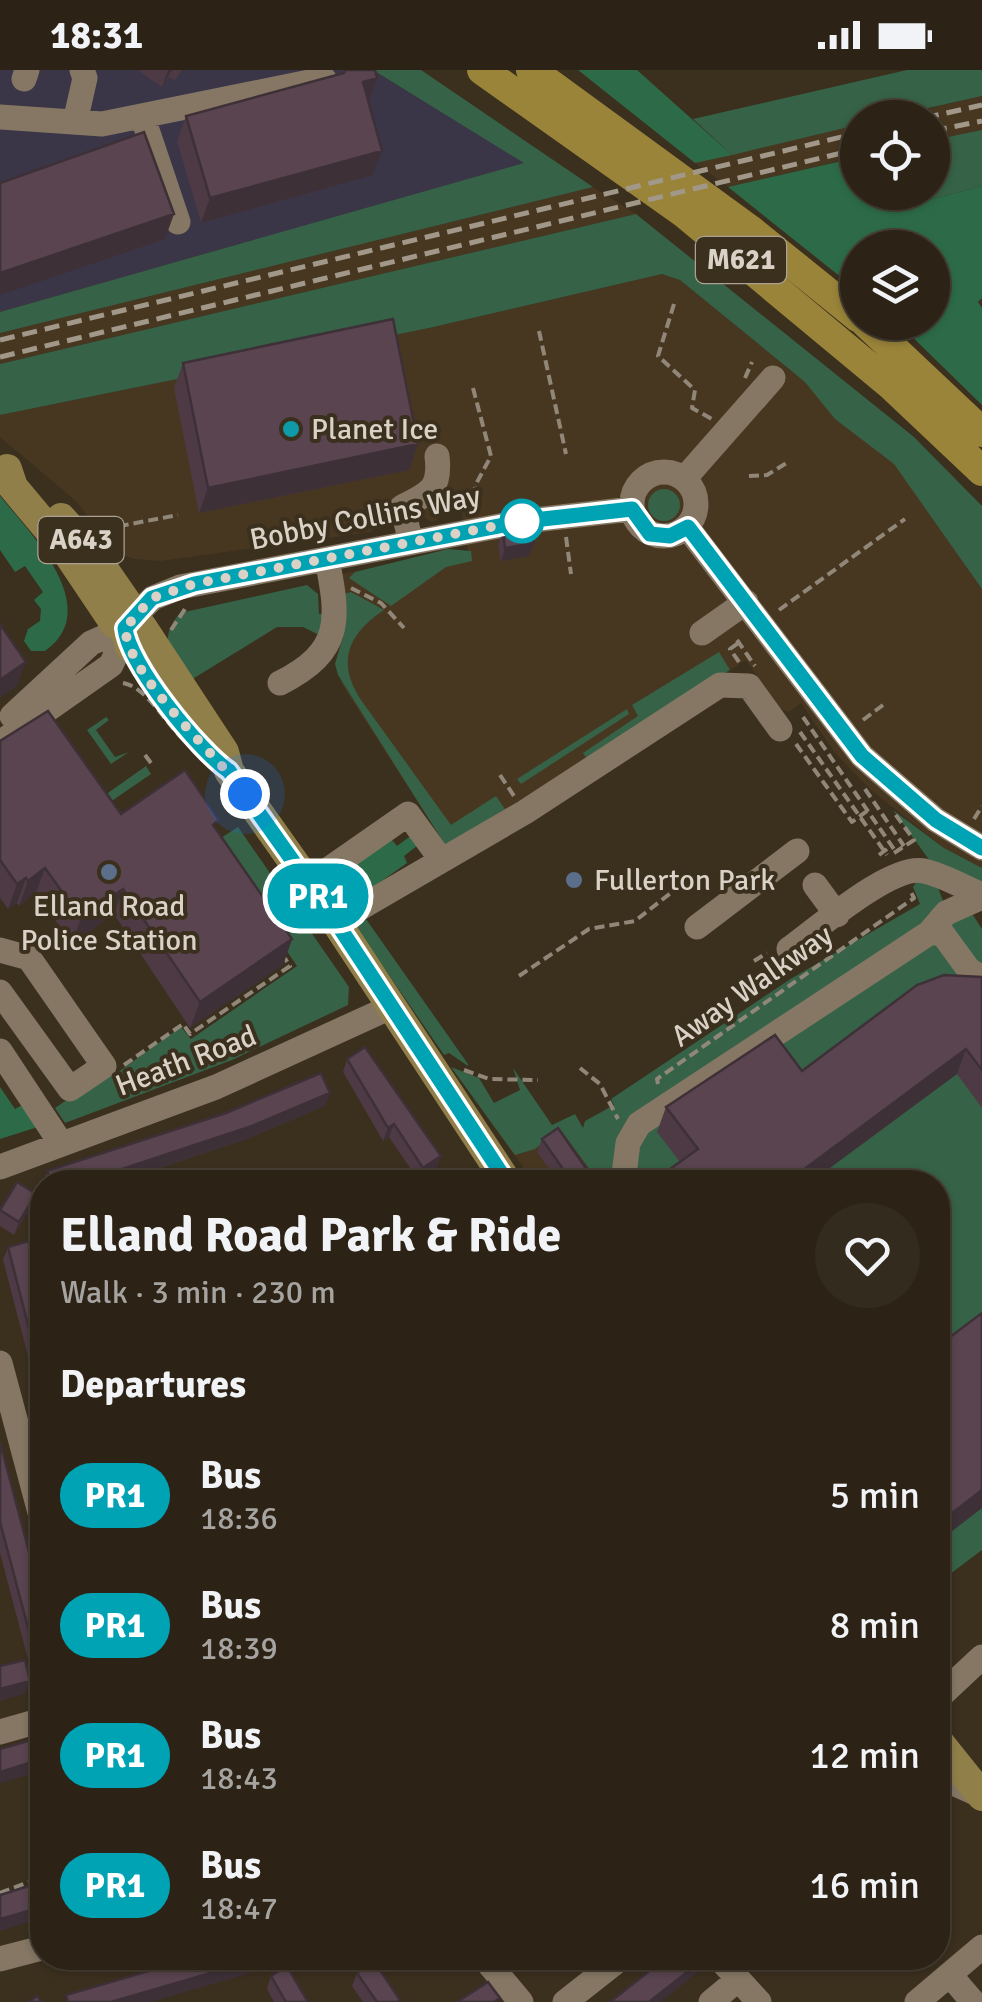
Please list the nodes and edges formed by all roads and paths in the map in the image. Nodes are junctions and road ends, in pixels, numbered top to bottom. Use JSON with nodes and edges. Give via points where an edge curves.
{"nodes":[{"id":1,"x":82,"y":70,"type":"edge"},
{"id":2,"x":469,"y":70,"type":"edge"},
{"id":3,"x":482,"y":70,"type":"edge"},
{"id":4,"x":540,"y":75,"type":"edge"},
{"id":5,"x":324,"y":78,"type":"edge"},
{"id":6,"x":522,"y":100,"type":"junction"},
{"id":7,"x":0,"y":118,"type":"edge"},
{"id":8,"x":143,"y":118,"type":"junction"},
{"id":9,"x":74,"y":122,"type":"junction"},
{"id":10,"x":178,"y":222,"type":"edge"},
{"id":11,"x":840,"y":302,"type":"edge"},
{"id":12,"x":674,"y":304,"type":"dead end"},
{"id":13,"x":539,"y":331,"type":"dead end"},
{"id":14,"x":883,"y":340,"type":"edge"},
{"id":15,"x":762,"y":370,"type":"joint"},
{"id":16,"x":744,"y":387,"type":"dead end"},
{"id":17,"x":474,"y":388,"type":"dead end"},
{"id":18,"x":717,"y":422,"type":"dead end"},
{"id":19,"x":982,"y":432,"type":"edge"},
{"id":20,"x":566,"y":454,"type":"dead end"},
{"id":21,"x":437,"y":456,"type":"dead end"},
{"id":22,"x":788,"y":462,"type":"dead end"},
{"id":23,"x":4,"y":466,"type":"edge"},
{"id":24,"x":982,"y":471,"type":"edge"},
{"id":25,"x":749,"y":476,"type":"dead end"},
{"id":26,"x":684,"y":479,"type":"junction"},
{"id":27,"x":632,"y":509,"type":"junction"},
{"id":28,"x":178,"y":515,"type":"dead end"},
{"id":29,"x":563,"y":518,"type":"junction"},
{"id":30,"x":905,"y":520,"type":"dead end"},
{"id":31,"x":688,"y":527,"type":"junction"},
{"id":32,"x":480,"y":530,"type":"junction"},
{"id":33,"x":75,"y":534,"type":"junction"},
{"id":34,"x":411,"y":542,"type":"junction"},
{"id":35,"x":327,"y":558,"type":"junction"},
{"id":36,"x":571,"y":574,"type":"dead end"},
{"id":37,"x":751,"y":621,"type":"junction"},
{"id":38,"x":125,"y":628,"type":"junction"},
{"id":39,"x":404,"y":628,"type":"dead end"},
{"id":40,"x":702,"y":633,"type":"dead end"},
{"id":41,"x":738,"y":641,"type":"junction"},
{"id":42,"x":746,"y":672,"type":"dead end"},
{"id":43,"x":763,"y":678,"type":"dead end"},
{"id":44,"x":280,"y":684,"type":"dead end"},
{"id":45,"x":883,"y":705,"type":"dead end"},
{"id":46,"x":795,"y":706,"type":"dead end"},
{"id":47,"x":0,"y":725,"type":"edge"},
{"id":48,"x":853,"y":726,"type":"dead end"},
{"id":49,"x":790,"y":731,"type":"junction"},
{"id":50,"x":820,"y":741,"type":"junction"},
{"id":51,"x":0,"y":743,"type":"edge"},
{"id":52,"x":811,"y":747,"type":"junction"},
{"id":53,"x":802,"y":753,"type":"junction"},
{"id":54,"x":145,"y":755,"type":"dead end"},
{"id":55,"x":152,"y":763,"type":"dead end"},
{"id":56,"x":846,"y":774,"type":"junction"},
{"id":57,"x":859,"y":781,"type":"dead end"},
{"id":58,"x":835,"y":782,"type":"junction"},
{"id":59,"x":827,"y":787,"type":"junction"},
{"id":60,"x":884,"y":804,"type":"dead end"},
{"id":61,"x":982,"y":806,"type":"edge"},
{"id":62,"x":878,"y":808,"type":"junction"},
{"id":63,"x":892,"y":810,"type":"dead end"},
{"id":64,"x":868,"y":812,"type":"junction"},
{"id":65,"x":860,"y":816,"type":"junction"},
{"id":66,"x":976,"y":837,"type":"edge"},
{"id":67,"x":904,"y":846,"type":"junction"},
{"id":68,"x":797,"y":851,"type":"dead end"},
{"id":69,"x":440,"y":858,"type":"junction"},
{"id":70,"x":891,"y":862,"type":"junction"},
{"id":71,"x":309,"y":883,"type":"junction"},
{"id":72,"x":815,"y":885,"type":"dead end"},
{"id":73,"x":672,"y":892,"type":"dead end"},
{"id":74,"x":982,"y":896,"type":"edge"},
{"id":75,"x":837,"y":915,"type":"junction"},
{"id":76,"x":336,"y":922,"type":"junction"},
{"id":77,"x":697,"y":927,"type":"dead end"},
{"id":78,"x":929,"y":933,"type":"junction"},
{"id":79,"x":790,"y":948,"type":"dead end"},
{"id":80,"x":0,"y":950,"type":"edge"},
{"id":81,"x":279,"y":950,"type":"edge"},
{"id":82,"x":0,"y":958,"type":"edge"},
{"id":83,"x":0,"y":976,"type":"edge"},
{"id":84,"x":520,"y":976,"type":"dead end"},
{"id":85,"x":982,"y":978,"type":"edge"},
{"id":86,"x":0,"y":992,"type":"edge"},
{"id":87,"x":392,"y":1007,"type":"junction"},
{"id":88,"x":0,"y":1051,"type":"edge"},
{"id":89,"x":128,"y":1063,"type":"dead end"},
{"id":90,"x":580,"y":1068,"type":"dead end"},
{"id":91,"x":489,"y":1080,"type":"dead end"},
{"id":92,"x":538,"y":1080,"type":"dead end"},
{"id":93,"x":665,"y":1094,"type":"junction"},
{"id":94,"x":618,"y":1118,"type":"dead end"},
{"id":95,"x":60,"y":1142,"type":"junction"},
{"id":96,"x":0,"y":1167,"type":"edge"},
{"id":97,"x":493,"y":1170,"type":"edge"},
{"id":98,"x":625,"y":1170,"type":"edge"},
{"id":99,"x":0,"y":1363,"type":"edge"},
{"id":100,"x":30,"y":1475,"type":"edge"},
{"id":101,"x":982,"y":1657,"type":"edge"},
{"id":102,"x":950,"y":1687,"type":"edge"},
{"id":103,"x":30,"y":1723,"type":"edge"},
{"id":104,"x":0,"y":1732,"type":"edge"},
{"id":105,"x":950,"y":1756,"type":"edge"},
{"id":106,"x":950,"y":1782,"type":"edge"},
{"id":107,"x":981,"y":1796,"type":"edge"},
{"id":108,"x":30,"y":1882,"type":"edge"},
{"id":109,"x":0,"y":1893,"type":"edge"},
{"id":110,"x":982,"y":1947,"type":"edge"},
{"id":111,"x":30,"y":1951,"type":"edge"},
{"id":112,"x":0,"y":1959,"type":"edge"},
{"id":113,"x":494,"y":1970,"type":"edge"},
{"id":114,"x":606,"y":1970,"type":"edge"},
{"id":115,"x":730,"y":1970,"type":"edge"},
{"id":116,"x":950,"y":1975,"type":"junction"},
{"id":117,"x":982,"y":1997,"type":"edge"},
{"id":118,"x":521,"y":2002,"type":"edge"},
{"id":119,"x":565,"y":2002,"type":"edge"},
{"id":120,"x":760,"y":2002,"type":"edge"},
{"id":121,"x":918,"y":2002,"type":"edge"},
{"id":122,"x":975,"y":2002,"type":"edge"}],
"edges":[{"from":1,"to":9,"type":"street","via":[[86,78]]},
{"from":2,"to":6,"type":"highway"},
{"from":3,"to":6,"type":"highway","number":"M621"},
{"from":4,"to":11,"type":"highway","number":"M621"},
{"from":5,"to":8,"type":"street"},
{"from":6,"to":24,"type":"highway","number":"M621","via":[[684,213],[892,386]]},
{"from":7,"to":9,"type":"street"},
{"from":8,"to":9,"type":"street"},
{"from":8,"to":10,"type":"street"},
{"from":12,"to":18,"type":"path","via":[[658,356],[695,390],[692,408]]},
{"from":13,"to":20,"type":"path"},
{"from":14,"to":19,"type":"highway"},
{"from":15,"to":16,"type":"path","via":[[744,373]]},
{"from":15,"to":26,"type":"street"},
{"from":17,"to":32,"type":"path","via":[[491,456],[475,486]]},
{"from":21,"to":34,"type":"street","via":[[433,492],[402,507]]},
{"from":22,"to":25,"type":"path"},
{"from":23,"to":33,"type":"main road","number":"A643","via":[[21,475]]},
{"from":23,"to":38,"type":"main road","number":"A643","via":[[115,624]]},
{"from":26,"to":27,"type":"street","via":[[653,474],[636,488]]},
{"from":26,"to":31,"type":"street","via":[[696,498]]},
{"from":27,"to":29,"type":"street","name":"Bobby Collins Way"},
{"from":27,"to":31,"type":"street","via":[[650,534],[670,536]]},
{"from":28,"to":33,"type":"path"},
{"from":29,"to":32,"type":"street","name":"Bobby Collins Way"},
{"from":29,"to":36,"type":"path"},
{"from":30,"to":37,"type":"path"},
{"from":31,"to":37,"type":"street"},
{"from":32,"to":34,"type":"street","name":"Bobby Collins Way"},
{"from":33,"to":38,"type":"main road","number":"A643","via":[[129,606]]},
{"from":34,"to":35,"type":"street","name":"Bobby Collins Way"},
{"from":35,"to":38,"type":"street","name":"Bobby Collins Way","via":[[180,587],[152,598]]},
{"from":35,"to":39,"type":"path","via":[[345,586],[381,603]]},
{"from":35,"to":44,"type":"street","via":[[337,623],[319,658]]},
{"from":37,"to":40,"type":"street"},
{"from":37,"to":41,"type":"path"},
{"from":37,"to":66,"type":"street","via":[[862,756],[936,820]]},
{"from":38,"to":47,"type":"street","via":[[91,643]]},
{"from":38,"to":51,"type":"street","via":[[111,664]]},
{"from":38,"to":71,"type":"main road","number":"A643","via":[[142,627],[224,752],[229,771]]},
{"from":41,"to":42,"type":"path","via":[[730,648]]},
{"from":41,"to":43,"type":"path"},
{"from":45,"to":48,"type":"path"},
{"from":46,"to":50,"type":"path"},
{"from":49,"to":52,"type":"path"},
{"from":49,"to":53,"type":"path"},
{"from":49,"to":69,"type":"street","via":[[749,686],[720,685],[582,764]]},
{"from":50,"to":52,"type":"path"},
{"from":50,"to":56,"type":"path"},
{"from":52,"to":53,"type":"path"},
{"from":52,"to":58,"type":"path"},
{"from":53,"to":59,"type":"path"},
{"from":54,"to":55,"type":"path"},
{"from":56,"to":58,"type":"path"},
{"from":56,"to":64,"type":"path"},
{"from":57,"to":62,"type":"path"},
{"from":58,"to":59,"type":"path"},
{"from":58,"to":65,"type":"path"},
{"from":59,"to":65,"type":"path","via":[[852,822]]},
{"from":60,"to":62,"type":"path"},
{"from":61,"to":66,"type":"path"},
{"from":62,"to":64,"type":"path"},
{"from":62,"to":67,"type":"path"},
{"from":63,"to":67,"type":"path","via":[[914,840]]},
{"from":64,"to":65,"type":"path"},
{"from":64,"to":70,"type":"path","via":[[892,846]]},
{"from":65,"to":70,"type":"path"},
{"from":67,"to":70,"type":"path"},
{"from":68,"to":77,"type":"street"},
{"from":69,"to":71,"type":"street","via":[[408,814]]},
{"from":69,"to":76,"type":"street"},
{"from":70,"to":74,"type":"street"},
{"from":70,"to":75,"type":"street"},
{"from":70,"to":93,"type":"path","name":"Away Walkway","via":[[914,898],[658,1079]]},
{"from":71,"to":76,"type":"main road","number":"A643"},
{"from":72,"to":75,"type":"street"},
{"from":73,"to":84,"type":"path","via":[[635,920],[588,930]]},
{"from":74,"to":78,"type":"street","via":[[946,912]]},
{"from":75,"to":79,"type":"street"},
{"from":76,"to":87,"type":"main road","number":"A643"},
{"from":78,"to":85,"type":"street","via":[[942,933]]},
{"from":78,"to":93,"type":"street","via":[[778,1037]]},
{"from":80,"to":86,"type":"street","via":[[29,958],[104,1066],[70,1089]]},
{"from":81,"to":89,"type":"path","via":[[290,966],[190,1034],[183,1024]]},
{"from":82,"to":83,"type":"street"},
{"from":87,"to":95,"type":"street","name":"Heath Road","via":[[216,1087]]},
{"from":87,"to":97,"type":"main road","number":"A643"},
{"from":88,"to":95,"type":"street"},
{"from":90,"to":94,"type":"path","via":[[600,1084]]},
{"from":91,"to":92,"type":"path"},
{"from":93,"to":98,"type":"street","via":[[628,1143]]},
{"from":95,"to":96,"type":"street","name":"Heath Road"},
{"from":99,"to":100,"type":"street"},
{"from":101,"to":102,"type":"street"},
{"from":103,"to":104,"type":"street"},
{"from":105,"to":107,"type":"main road"},
{"from":106,"to":107,"type":"street"},
{"from":108,"to":109,"type":"path"},
{"from":110,"to":116,"type":"street"},
{"from":111,"to":112,"type":"street"},
{"from":113,"to":118,"type":"street"},
{"from":114,"to":119,"type":"street"},
{"from":115,"to":120,"type":"street"},
{"from":116,"to":121,"type":"street"},
{"from":116,"to":122,"type":"street"},
{"from":117,"to":122,"type":"street"}]}
